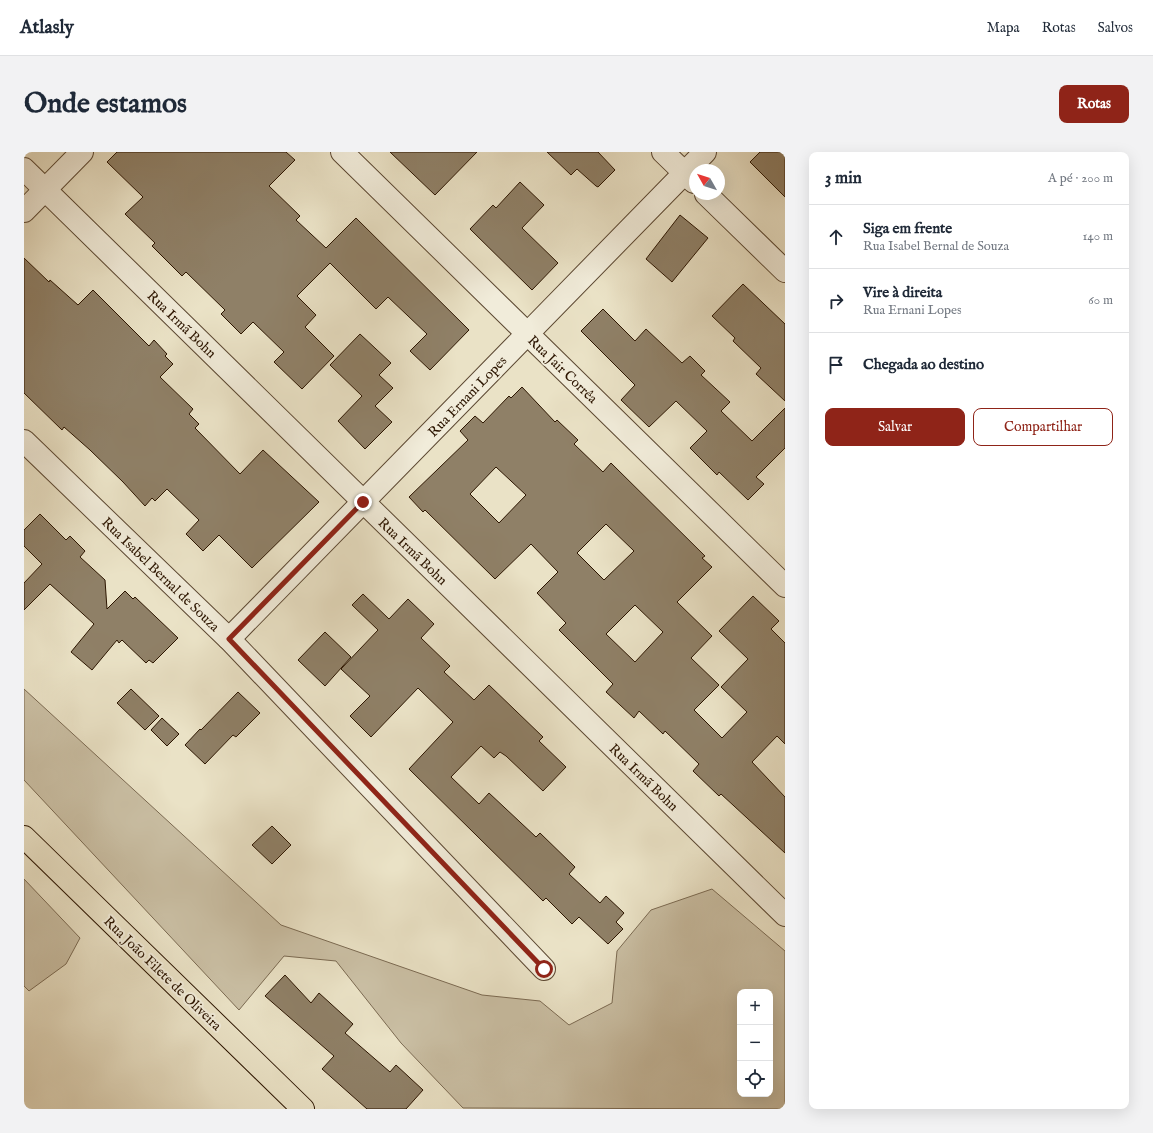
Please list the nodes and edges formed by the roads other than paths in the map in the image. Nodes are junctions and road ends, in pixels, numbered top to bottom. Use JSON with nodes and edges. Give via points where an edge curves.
{"nodes":[{"id":1,"x":82,"y":152,"type":"edge"},
{"id":2,"x":342,"y":152,"type":"edge"},
{"id":3,"x":663,"y":152,"type":"edge"},
{"id":4,"x":705,"y":152,"type":"edge"},
{"id":5,"x":698,"y":164,"type":"edge"},
{"id":6,"x":24,"y":169,"type":"edge"},
{"id":7,"x":689,"y":177,"type":"edge"},
{"id":8,"x":689,"y":179,"type":"edge"},
{"id":9,"x":45,"y":189,"type":"junction"},
{"id":10,"x":712,"y":200,"type":"edge"},
{"id":11,"x":24,"y":211,"type":"edge"},
{"id":12,"x":785,"y":271,"type":"edge"},
{"id":13,"x":527,"y":334,"type":"junction"},
{"id":14,"x":24,"y":441,"type":"edge"},
{"id":15,"x":363,"y":502,"type":"junction"},
{"id":16,"x":785,"y":586,"type":"edge"},
{"id":17,"x":229,"y":639,"type":"junction"},
{"id":18,"x":24,"y":837,"type":"edge"},
{"id":19,"x":785,"y":915,"type":"edge"},
{"id":20,"x":544,"y":969,"type":"dead end"},
{"id":21,"x":303,"y":1109,"type":"edge"}],
"edges":[{"from":1,"to":9,"type":"street"},
{"from":2,"to":13,"type":"street","name":"Rua Jair Corrêa"},
{"from":3,"to":7,"type":"street"},
{"from":4,"to":5,"type":"street","name":"Rua Ernani Lopes"},
{"from":6,"to":9,"type":"street","name":"Rua Irmã Bohn"},
{"from":8,"to":13,"type":"street","name":"Rua Ernani Lopes"},
{"from":9,"to":11,"type":"street"},
{"from":9,"to":15,"type":"street","name":"Rua Irmã Bohn"},
{"from":10,"to":12,"type":"street"},
{"from":13,"to":15,"type":"street","name":"Rua Ernani Lopes"},
{"from":13,"to":16,"type":"street","name":"Rua Jair Corrêa"},
{"from":14,"to":17,"type":"street","name":"Rua Isabel Bernal de Souza"},
{"from":15,"to":17,"type":"street","name":"Rua Ernani Lopes"},
{"from":15,"to":19,"type":"street","name":"Rua Irmã Bohn"},
{"from":17,"to":20,"type":"street","name":"Rua Isabel Bernal de Souza"},
{"from":18,"to":21,"type":"main road","name":"Rua João Filete de Oliveira"}]}
